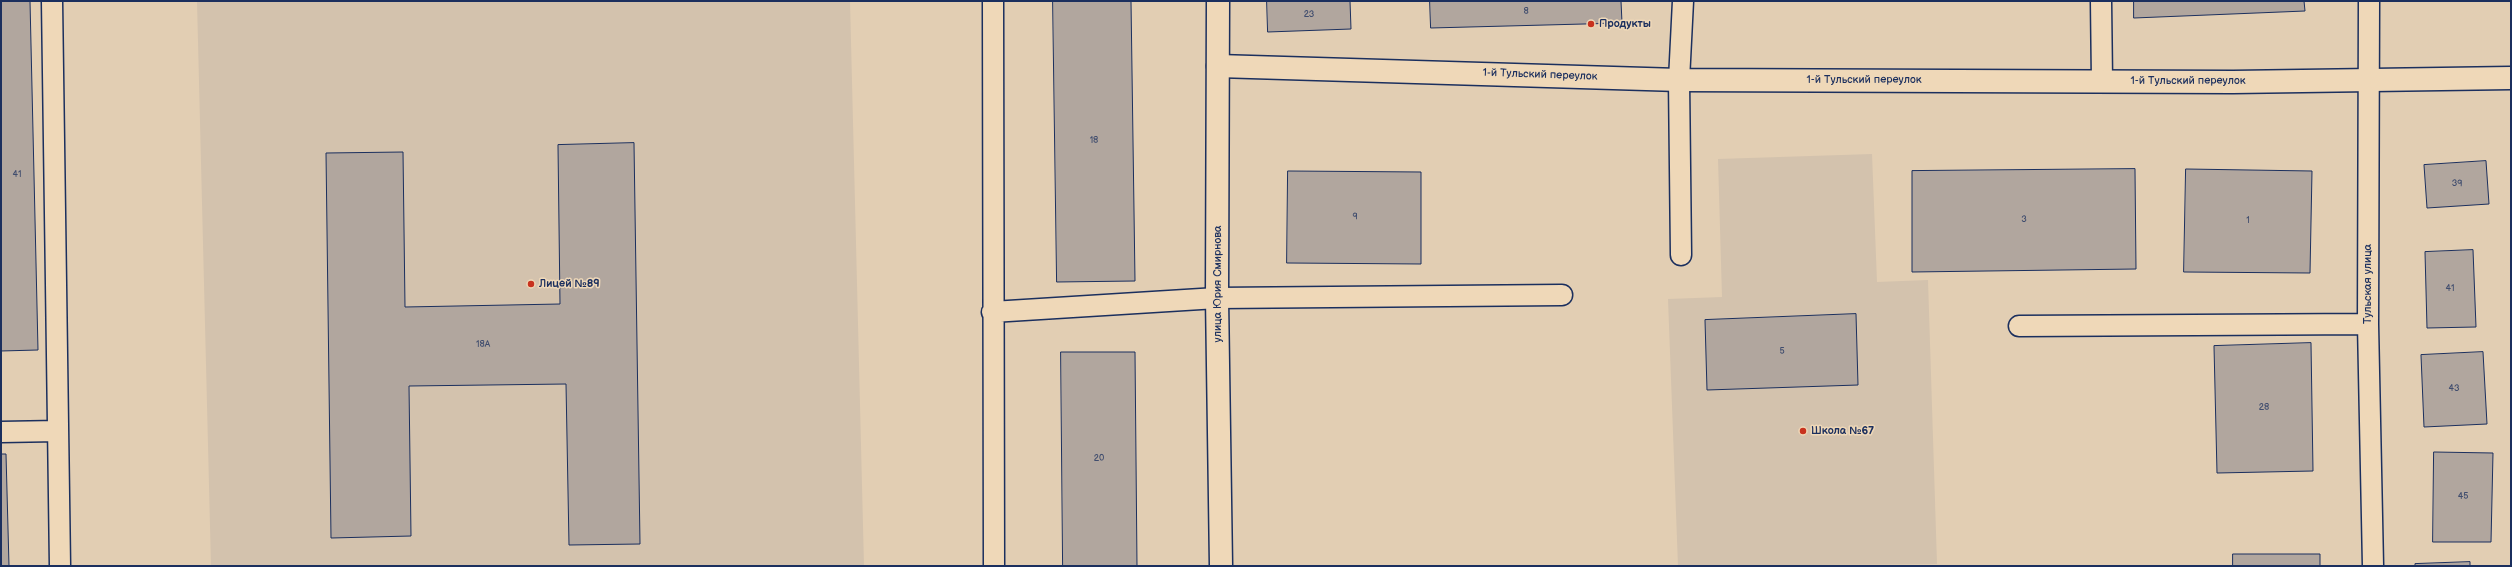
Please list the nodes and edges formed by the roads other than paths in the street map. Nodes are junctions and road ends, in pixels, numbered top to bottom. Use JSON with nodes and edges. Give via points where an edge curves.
{"nodes":[{"id":1,"x":52,"y":1,"type":"edge"},
{"id":2,"x":993,"y":1,"type":"edge"},
{"id":3,"x":1218,"y":1,"type":"edge"},
{"id":4,"x":1683,"y":1,"type":"edge"},
{"id":5,"x":2101,"y":1,"type":"edge"},
{"id":6,"x":2369,"y":1,"type":"edge"},
{"id":7,"x":1218,"y":66,"type":"junction"},
{"id":8,"x":2511,"y":78,"type":"edge"},
{"id":9,"x":1679,"y":80,"type":"junction"},
{"id":10,"x":2369,"y":80,"type":"junction"},
{"id":11,"x":2102,"y":81,"type":"junction"},
{"id":12,"x":1681,"y":255,"type":"dead end"},
{"id":13,"x":1562,"y":295,"type":"dead end"},
{"id":14,"x":1217,"y":298,"type":"junction"},
{"id":15,"x":992,"y":312,"type":"junction"},
{"id":16,"x":2368,"y":324,"type":"junction"},
{"id":17,"x":2018,"y":326,"type":"dead end"},
{"id":18,"x":58,"y":431,"type":"junction"},
{"id":19,"x":1,"y":432,"type":"edge"},
{"id":20,"x":60,"y":566,"type":"edge"},
{"id":21,"x":994,"y":566,"type":"edge"},
{"id":22,"x":1221,"y":566,"type":"edge"},
{"id":23,"x":2373,"y":566,"type":"edge"}],
"edges":[{"from":1,"to":18,"type":"lane"},
{"from":2,"to":15,"type":"lane"},
{"from":3,"to":7,"type":"street","name":"улица Юрия Смирнова"},
{"from":4,"to":9,"type":"lane"},
{"from":5,"to":11,"type":"lane"},
{"from":6,"to":10,"type":"lane","name":"Тульская улица"},
{"from":7,"to":9,"type":"street","name":"1-й Тульский переулок"},
{"from":7,"to":14,"type":"street","name":"улица Юрия Смирнова"},
{"from":8,"to":10,"type":"street","name":"1-й Тульский переулок"},
{"from":9,"to":11,"type":"street","name":"1-й Тульский переулок"},
{"from":9,"to":12,"type":"lane"},
{"from":10,"to":11,"type":"street","name":"1-й Тульский переулок"},
{"from":10,"to":16,"type":"lane","name":"Тульская улица"},
{"from":13,"to":14,"type":"lane"},
{"from":14,"to":15,"type":"lane"},
{"from":14,"to":22,"type":"street","name":"улица Юрия Смирнова"},
{"from":15,"to":21,"type":"lane"},
{"from":16,"to":17,"type":"lane"},
{"from":16,"to":23,"type":"lane","name":"Тульская улица"},
{"from":18,"to":19,"type":"lane"},
{"from":18,"to":20,"type":"lane"}]}
